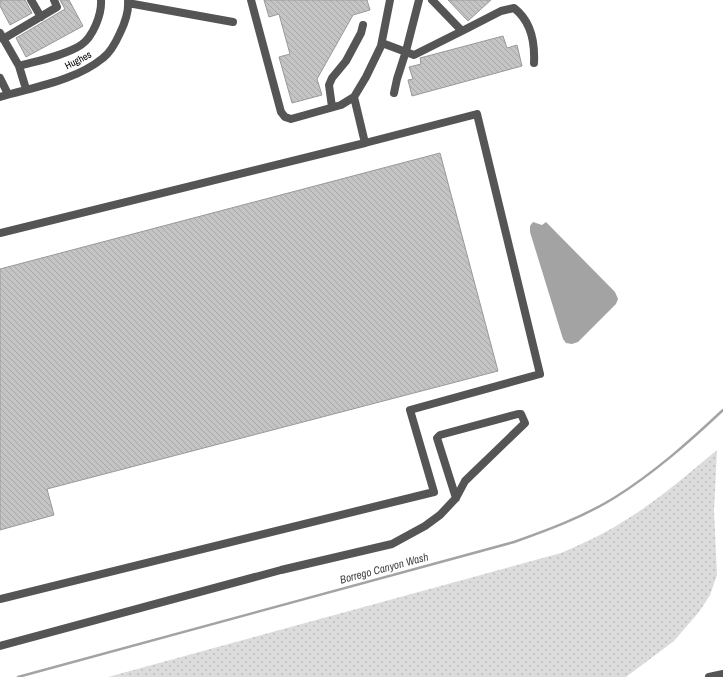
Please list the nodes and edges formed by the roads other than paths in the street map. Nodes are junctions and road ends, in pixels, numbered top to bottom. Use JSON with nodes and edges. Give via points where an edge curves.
{"nodes":[{"id":1,"x":31,"y":0,"type":"edge"},
{"id":2,"x":54,"y":0,"type":"edge"},
{"id":3,"x":101,"y":0,"type":"edge"},
{"id":4,"x":251,"y":0,"type":"edge"},
{"id":5,"x":390,"y":0,"type":"edge"},
{"id":6,"x":419,"y":0,"type":"edge"},
{"id":7,"x":432,"y":0,"type":"edge"},
{"id":8,"x":128,"y":2,"type":"edge"},
{"id":9,"x":152,"y":4,"type":"edge"},
{"id":10,"x":41,"y":17,"type":"junction"},
{"id":11,"x":233,"y":22,"type":"dead end"},
{"id":12,"x":363,"y":25,"type":"dead end"},
{"id":13,"x":462,"y":31,"type":"junction"},
{"id":14,"x":2,"y":36,"type":"edge"},
{"id":15,"x":382,"y":43,"type":"junction"},
{"id":16,"x":405,"y":52,"type":"junction"},
{"id":17,"x":534,"y":63,"type":"dead end"},
{"id":18,"x":19,"y":66,"type":"junction"},
{"id":19,"x":0,"y":78,"type":"edge"},
{"id":20,"x":26,"y":89,"type":"junction"},
{"id":21,"x":394,"y":93,"type":"dead end"},
{"id":22,"x":4,"y":95,"type":"edge"},
{"id":23,"x":354,"y":97,"type":"junction"},
{"id":24,"x":332,"y":107,"type":"junction"},
{"id":25,"x":365,"y":144,"type":"junction"},
{"id":26,"x":0,"y":233,"type":"edge"},
{"id":27,"x":456,"y":498,"type":"junction"},
{"id":28,"x":0,"y":599,"type":"edge"},
{"id":29,"x":0,"y":646,"type":"edge"},
{"id":30,"x":723,"y":674,"type":"edge"},
{"id":31,"x":709,"y":677,"type":"edge"}],
"edges":[{"from":1,"to":10,"type":"street"},
{"from":2,"to":10,"type":"street","via":[[58,7]]},
{"from":3,"to":18,"type":"street","via":[[102,5],[95,28],[82,44],[63,53]]},
{"from":4,"to":24,"type":"street","via":[[281,112],[291,119]]},
{"from":5,"to":15,"type":"street"},
{"from":6,"to":16,"type":"street"},
{"from":7,"to":13,"type":"street"},
{"from":8,"to":9,"type":"street"},
{"from":8,"to":20,"type":"street","name":"Hughes","via":[[125,23],[116,42],[104,57],[86,70]]},
{"from":9,"to":11,"type":"street"},
{"from":10,"to":14,"type":"street"},
{"from":12,"to":24,"type":"street","via":[[346,61],[329,85]]},
{"from":13,"to":16,"type":"street","via":[[414,54]]},
{"from":13,"to":17,"type":"street","via":[[501,11],[514,8],[521,13],[531,32]]},
{"from":14,"to":18,"type":"street"},
{"from":15,"to":16,"type":"street"},
{"from":15,"to":23,"type":"street"},
{"from":16,"to":21,"type":"street"},
{"from":18,"to":20,"type":"street"},
{"from":19,"to":22,"type":"street"},
{"from":20,"to":22,"type":"street","name":"Hughes"},
{"from":23,"to":24,"type":"street"},
{"from":23,"to":25,"type":"street"},
{"from":25,"to":26,"type":"street"},
{"from":25,"to":28,"type":"street","via":[[477,114],[540,374],[410,410],[434,492]]},
{"from":27,"to":27,"type":"street","via":[[465,481],[525,422],[521,414],[440,435],[437,438]]},
{"from":27,"to":29,"type":"street","via":[[425,526],[392,544],[281,570]]},
{"from":30,"to":31,"type":"street"}]}
